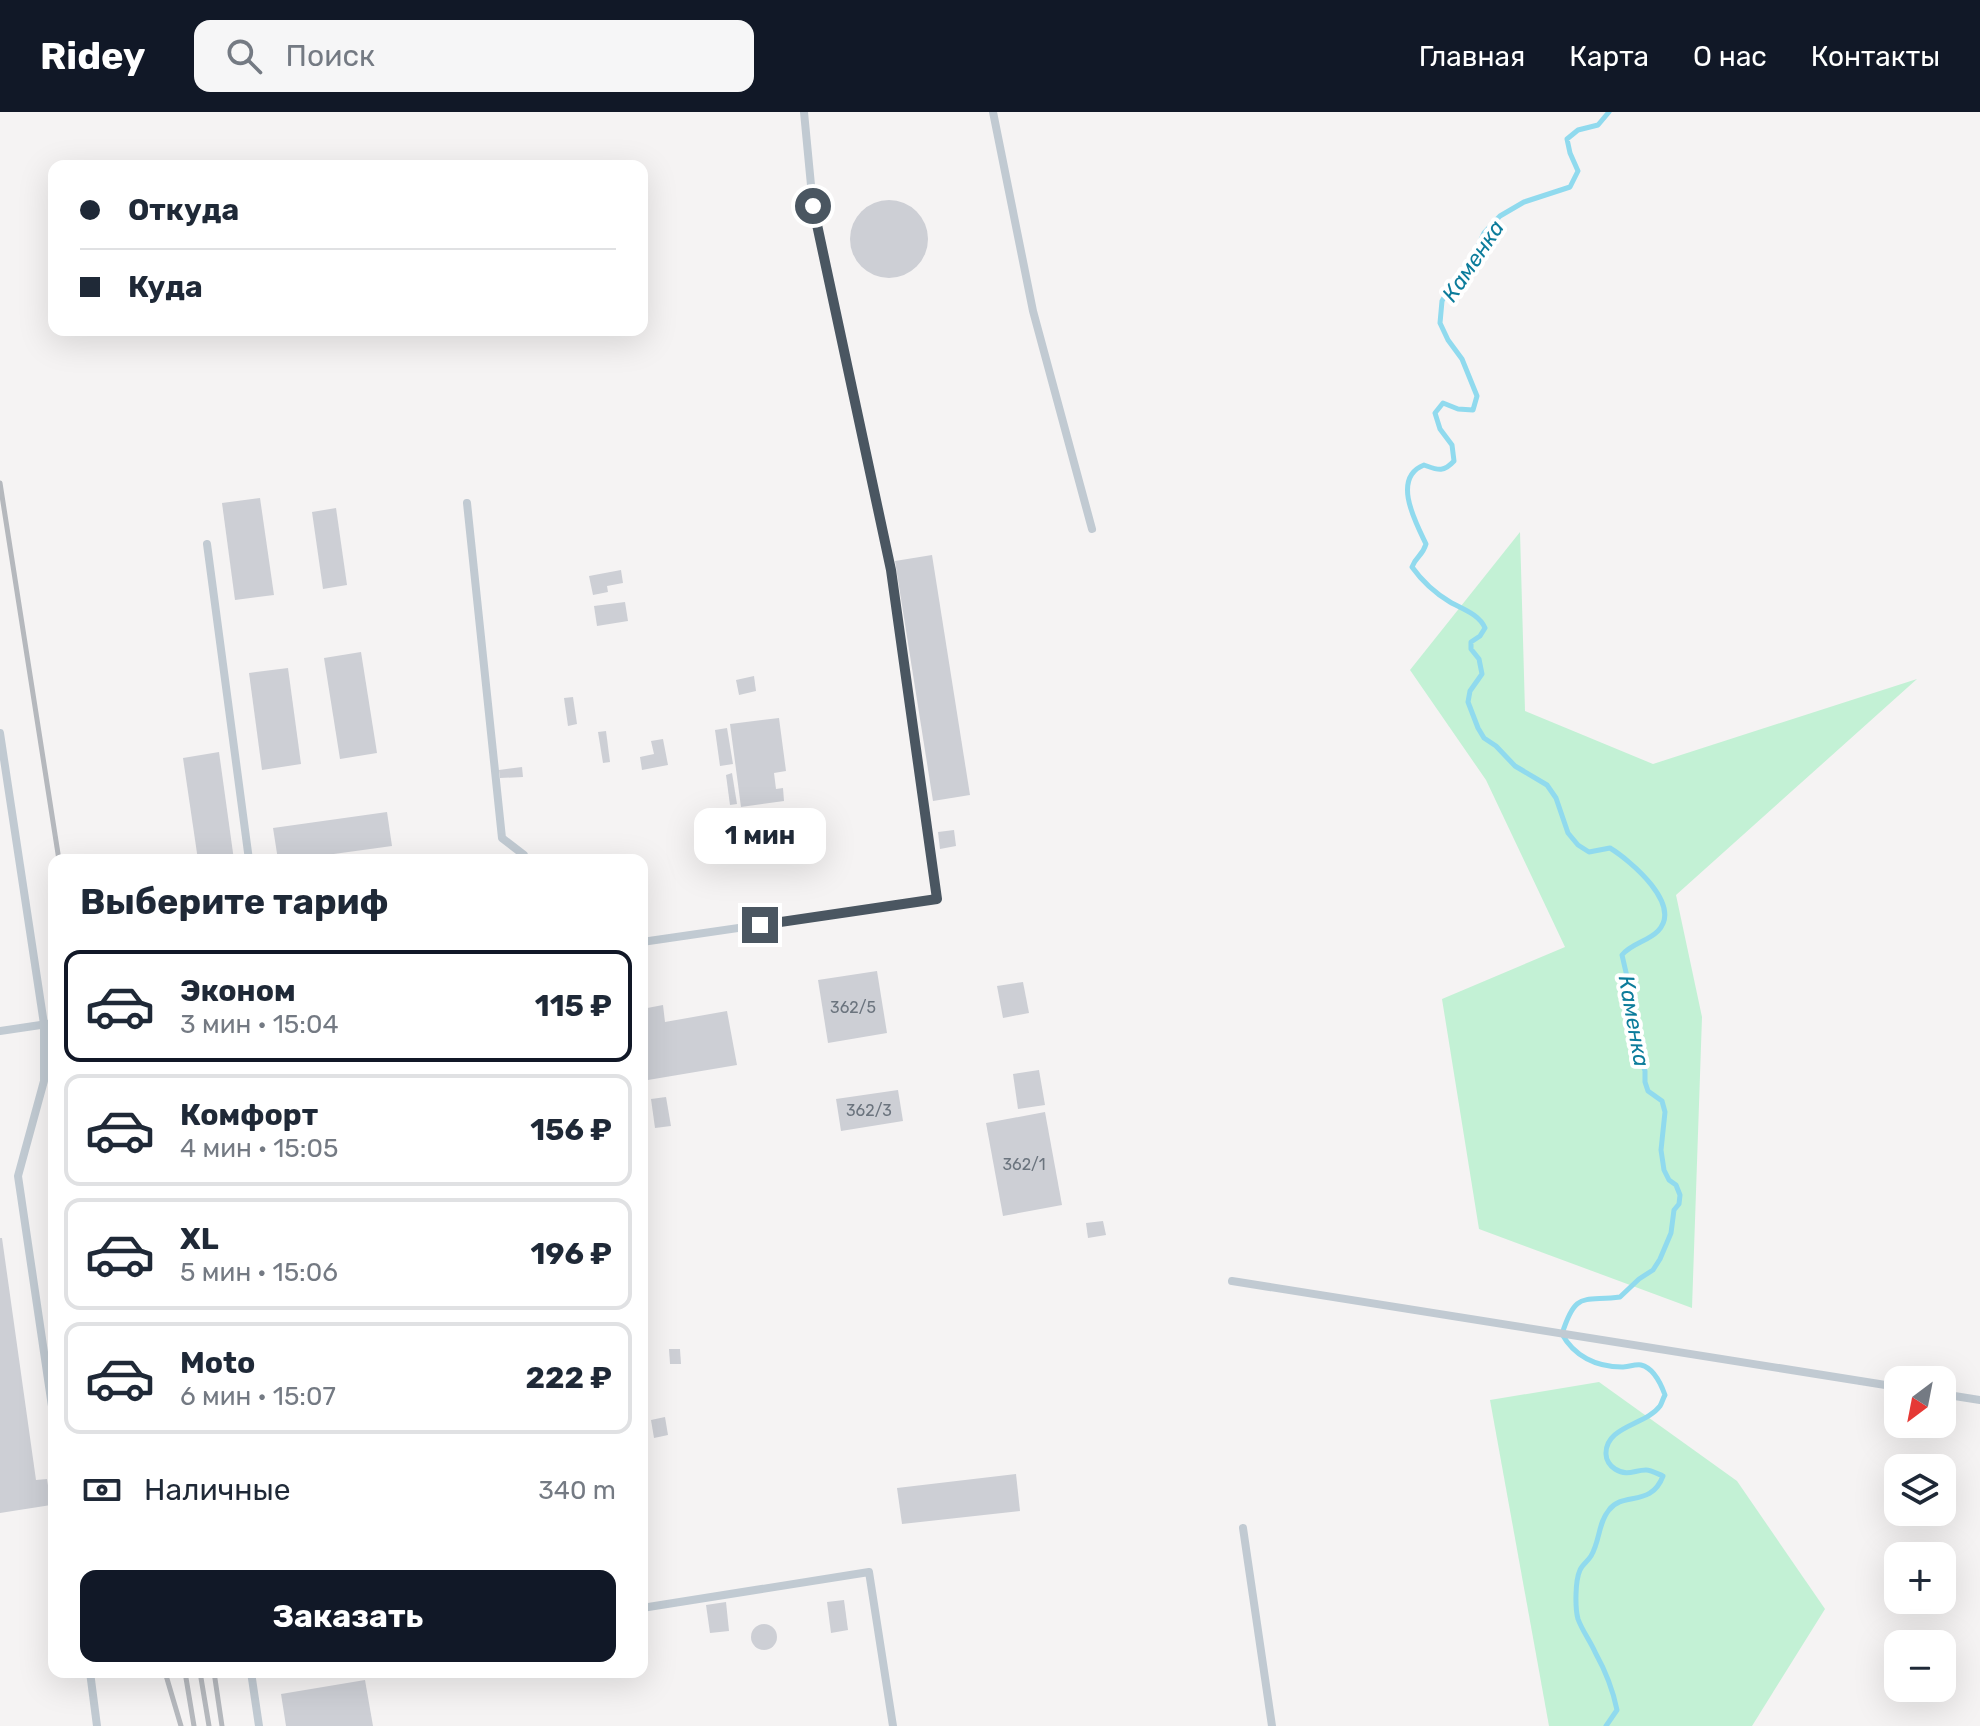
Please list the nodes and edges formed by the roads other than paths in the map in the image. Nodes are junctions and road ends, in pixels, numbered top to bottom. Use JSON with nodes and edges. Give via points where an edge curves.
{"nodes":[{"id":1,"x":804,"y":112,"type":"edge"},
{"id":2,"x":993,"y":112,"type":"edge"},
{"id":3,"x":467,"y":503,"type":"dead end"},
{"id":4,"x":1092,"y":529,"type":"dead end"},
{"id":5,"x":207,"y":544,"type":"dead end"},
{"id":6,"x":0,"y":733,"type":"edge"},
{"id":7,"x":248,"y":854,"type":"edge"},
{"id":8,"x":523,"y":854,"type":"edge"},
{"id":9,"x":648,"y":941,"type":"edge"},
{"id":10,"x":48,"y":1018,"type":"edge"},
{"id":11,"x":48,"y":1024,"type":"edge"},
{"id":12,"x":0,"y":1031,"type":"edge"},
{"id":13,"x":48,"y":1035,"type":"edge"},
{"id":14,"x":1232,"y":1281,"type":"dead end"},
{"id":15,"x":48,"y":1379,"type":"edge"},
{"id":16,"x":1884,"y":1385,"type":"edge"},
{"id":17,"x":1956,"y":1396,"type":"edge"},
{"id":18,"x":1980,"y":1400,"type":"edge"},
{"id":19,"x":1243,"y":1528,"type":"dead end"},
{"id":20,"x":648,"y":1607,"type":"edge"},
{"id":21,"x":91,"y":1678,"type":"edge"},
{"id":22,"x":252,"y":1678,"type":"edge"},
{"id":23,"x":97,"y":1726,"type":"edge"},
{"id":24,"x":259,"y":1726,"type":"edge"},
{"id":25,"x":893,"y":1726,"type":"edge"},
{"id":26,"x":1272,"y":1726,"type":"edge"}],
"edges":[{"from":1,"to":9,"type":"lane","via":[[813,206],[891,570],[937,899]]},
{"from":2,"to":4,"type":"lane","via":[[1033,311]]},
{"from":3,"to":8,"type":"lane","via":[[502,838]]},
{"from":5,"to":7,"type":"lane"},
{"from":6,"to":10,"type":"lane"},
{"from":11,"to":12,"type":"lane"},
{"from":13,"to":15,"type":"lane","via":[[44,1081],[18,1176]]},
{"from":14,"to":16,"type":"lane"},
{"from":17,"to":18,"type":"lane"},
{"from":19,"to":26,"type":"lane"},
{"from":20,"to":25,"type":"lane","via":[[869,1572]]},
{"from":21,"to":23,"type":"lane"},
{"from":22,"to":24,"type":"lane"}]}
